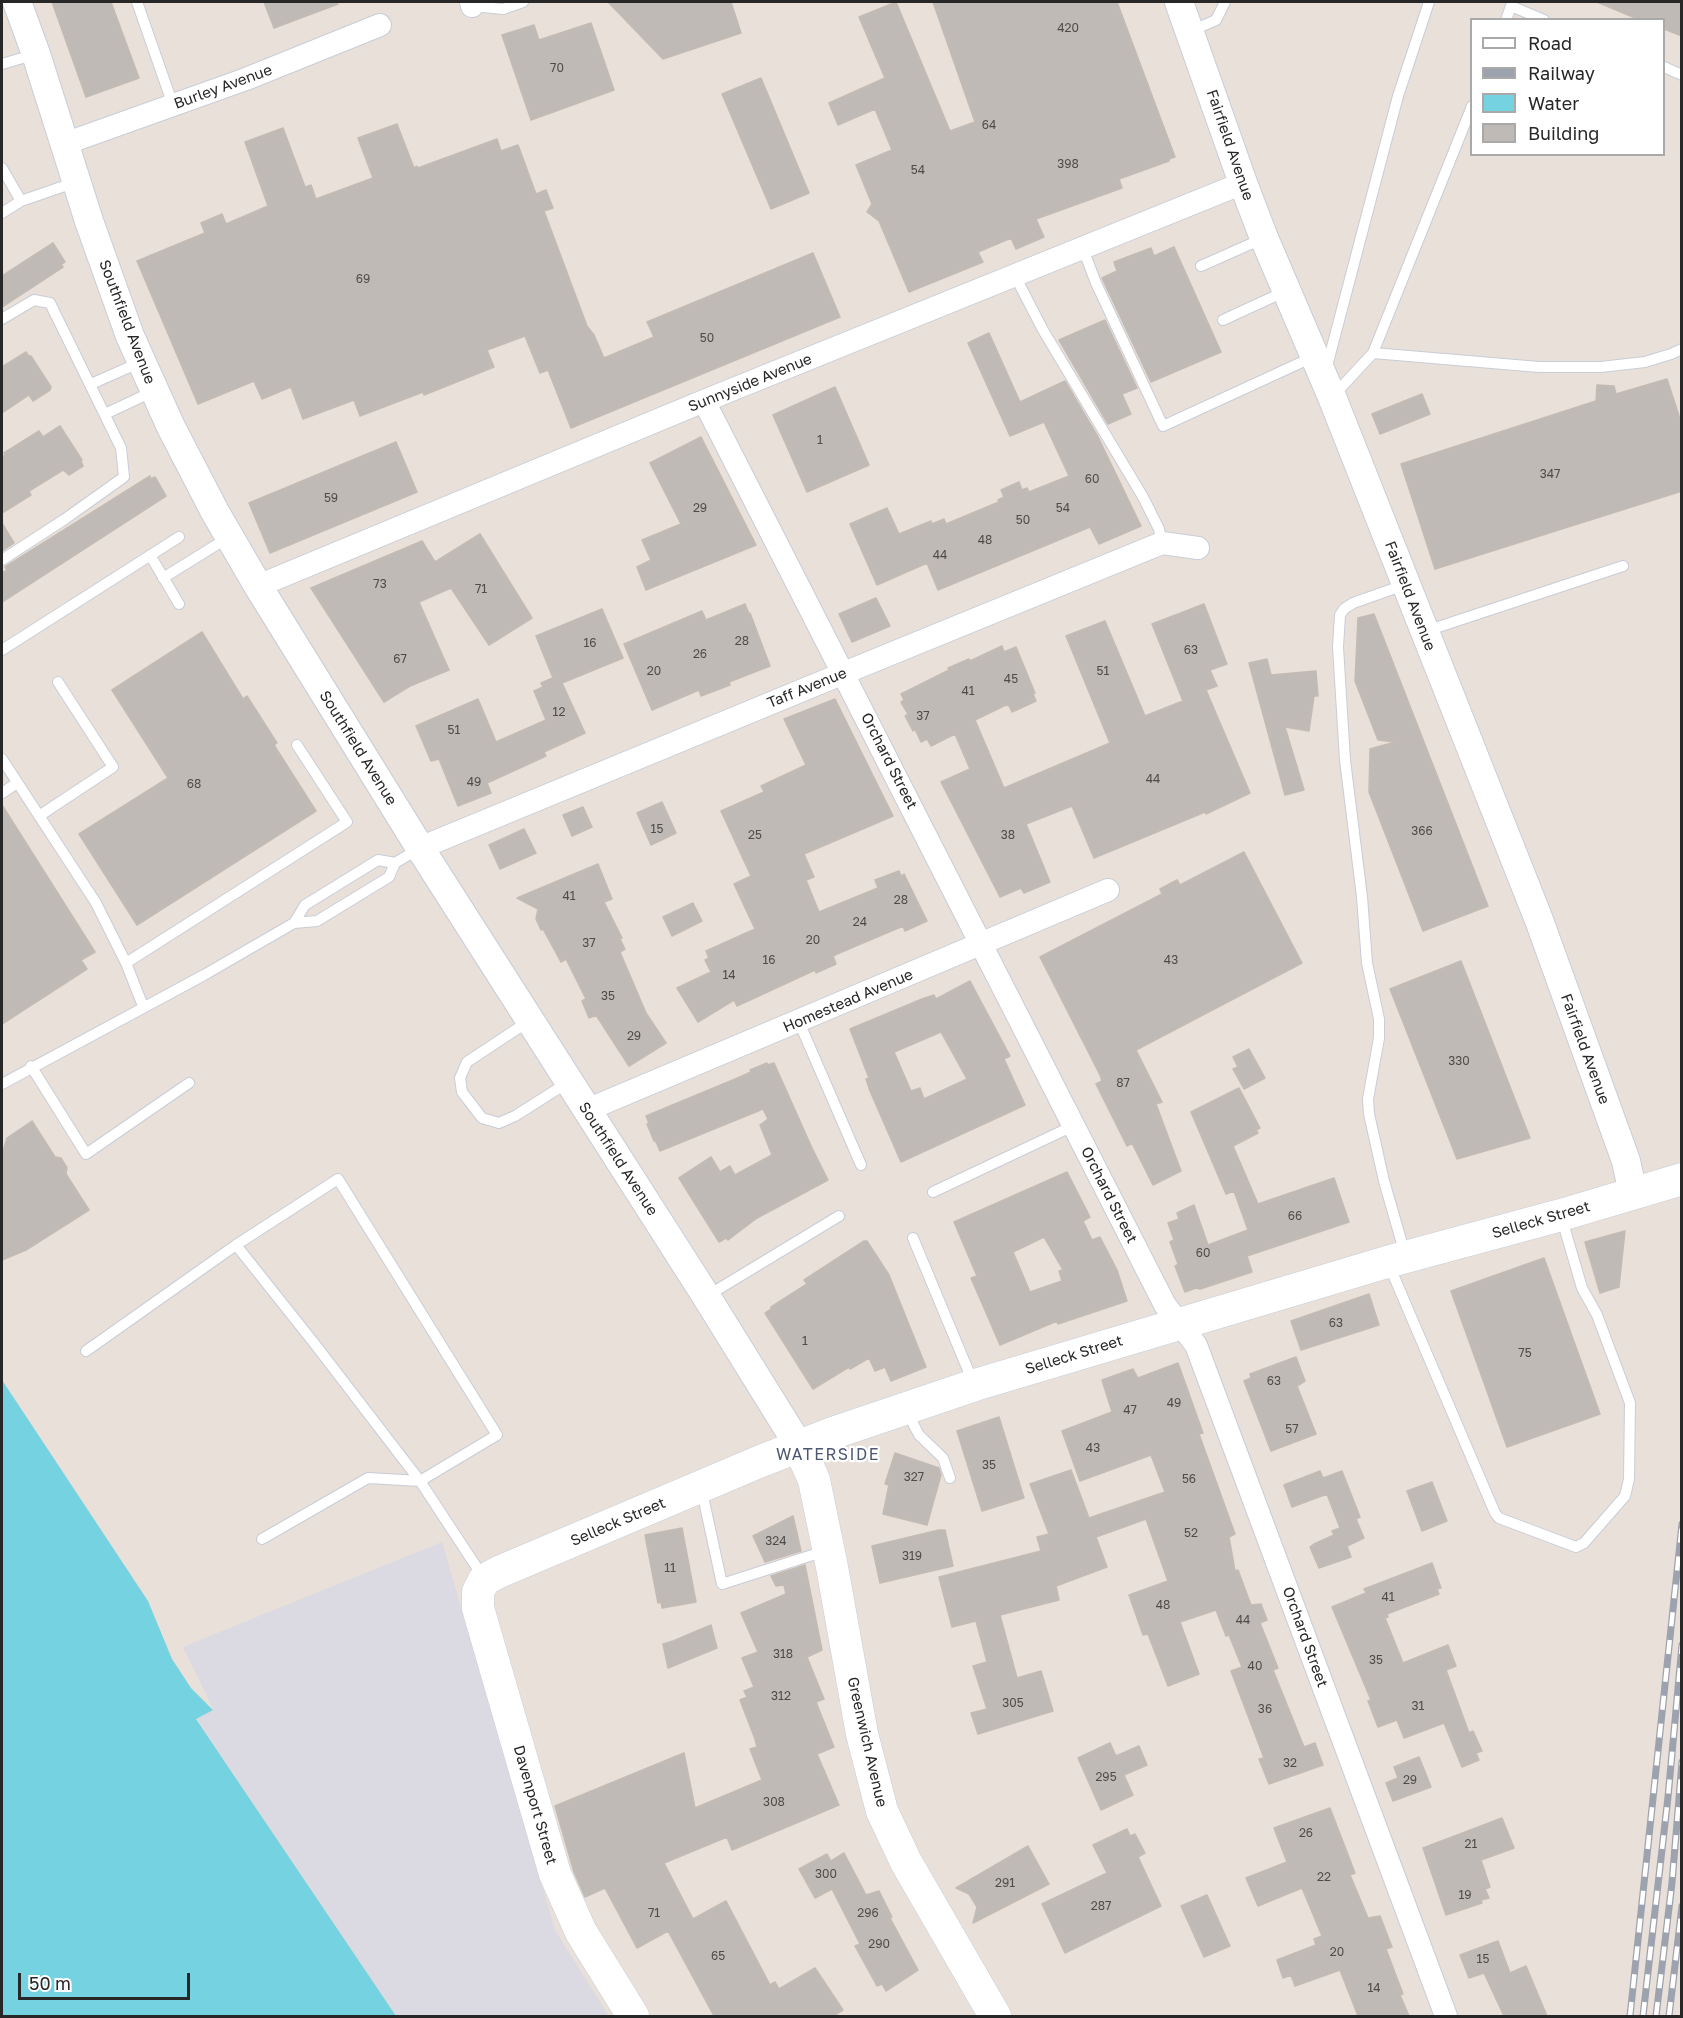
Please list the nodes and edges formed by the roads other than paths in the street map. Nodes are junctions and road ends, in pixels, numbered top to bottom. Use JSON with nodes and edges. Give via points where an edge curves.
{"nodes":[{"id":1,"x":17,"y":2,"type":"edge"},
{"id":2,"x":137,"y":2,"type":"edge"},
{"id":3,"x":523,"y":2,"type":"edge"},
{"id":4,"x":1179,"y":2,"type":"edge"},
{"id":5,"x":1225,"y":2,"type":"edge"},
{"id":6,"x":1429,"y":2,"type":"edge"},
{"id":7,"x":472,"y":4,"type":"edge"},
{"id":8,"x":1512,"y":4,"type":"edge"},
{"id":9,"x":1540,"y":18,"type":"edge"},
{"id":10,"x":380,"y":25,"type":"dead end"},
{"id":11,"x":1190,"y":31,"type":"junction"},
{"id":12,"x":36,"y":54,"type":"junction"},
{"id":13,"x":2,"y":64,"type":"edge"},
{"id":14,"x":1665,"y":68,"type":"edge"},
{"id":15,"x":1682,"y":75,"type":"edge"},
{"id":16,"x":173,"y":105,"type":"junction"},
{"id":17,"x":1470,"y":111,"type":"edge"},
{"id":18,"x":64,"y":144,"type":"junction"},
{"id":19,"x":2,"y":168,"type":"edge"},
{"id":20,"x":76,"y":182,"type":"junction"},
{"id":21,"x":1243,"y":183,"type":"junction"},
{"id":22,"x":21,"y":201,"type":"junction"},
{"id":23,"x":2,"y":213,"type":"edge"},
{"id":24,"x":1264,"y":238,"type":"junction"},
{"id":25,"x":1083,"y":249,"type":"junction"},
{"id":26,"x":1201,"y":266,"type":"dead end"},
{"id":27,"x":1015,"y":276,"type":"junction"},
{"id":28,"x":1286,"y":291,"type":"junction"},
{"id":29,"x":2,"y":319,"type":"edge"},
{"id":30,"x":1223,"y":320,"type":"dead end"},
{"id":31,"x":1682,"y":349,"type":"edge"},
{"id":32,"x":1373,"y":353,"type":"junction"},
{"id":33,"x":141,"y":362,"type":"junction"},
{"id":34,"x":1323,"y":377,"type":"junction"},
{"id":35,"x":92,"y":384,"type":"junction"},
{"id":36,"x":154,"y":391,"type":"junction"},
{"id":37,"x":704,"y":402,"type":"junction"},
{"id":38,"x":105,"y":414,"type":"junction"},
{"id":39,"x":179,"y":537,"type":"dead end"},
{"id":40,"x":229,"y":537,"type":"junction"},
{"id":41,"x":1162,"y":543,"type":"junction"},
{"id":42,"x":1198,"y":548,"type":"dead end"},
{"id":43,"x":150,"y":555,"type":"junction"},
{"id":44,"x":2,"y":560,"type":"edge"},
{"id":45,"x":1623,"y":566,"type":"dead end"},
{"id":46,"x":163,"y":578,"type":"junction"},
{"id":47,"x":1406,"y":585,"type":"junction"},
{"id":48,"x":258,"y":586,"type":"junction"},
{"id":49,"x":179,"y":604,"type":"dead end"},
{"id":50,"x":1424,"y":632,"type":"junction"},
{"id":51,"x":2,"y":650,"type":"edge"},
{"id":52,"x":844,"y":672,"type":"junction"},
{"id":53,"x":58,"y":682,"type":"dead end"},
{"id":54,"x":297,"y":746,"type":"dead end"},
{"id":55,"x":2,"y":759,"type":"edge"},
{"id":56,"x":17,"y":783,"type":"junction"},
{"id":57,"x":2,"y":793,"type":"edge"},
{"id":58,"x":39,"y":816,"type":"junction"},
{"id":59,"x":420,"y":848,"type":"junction"},
{"id":60,"x":395,"y":863,"type":"junction"},
{"id":61,"x":1108,"y":890,"type":"dead end"},
{"id":62,"x":294,"y":923,"type":"junction"},
{"id":63,"x":982,"y":944,"type":"junction"},
{"id":64,"x":126,"y":963,"type":"junction"},
{"id":65,"x":143,"y":1006,"type":"junction"},
{"id":66,"x":530,"y":1020,"type":"junction"},
{"id":67,"x":799,"y":1022,"type":"junction"},
{"id":68,"x":32,"y":1066,"type":"junction"},
{"id":69,"x":568,"y":1082,"type":"junction"},
{"id":70,"x":189,"y":1083,"type":"dead end"},
{"id":71,"x":2,"y":1084,"type":"edge"},
{"id":72,"x":587,"y":1110,"type":"junction"},
{"id":73,"x":1073,"y":1126,"type":"junction"},
{"id":74,"x":861,"y":1165,"type":"dead end"},
{"id":75,"x":1681,"y":1180,"type":"edge"},
{"id":76,"x":933,"y":1192,"type":"dead end"},
{"id":77,"x":1633,"y":1193,"type":"junction"},
{"id":78,"x":1561,"y":1215,"type":"junction"},
{"id":79,"x":839,"y":1216,"type":"dead end"},
{"id":80,"x":913,"y":1238,"type":"dead end"},
{"id":81,"x":236,"y":1245,"type":"junction"},
{"id":82,"x":1396,"y":1259,"type":"junction"},
{"id":83,"x":706,"y":1296,"type":"junction"},
{"id":84,"x":1179,"y":1323,"type":"junction"},
{"id":85,"x":86,"y":1351,"type":"dead end"},
{"id":86,"x":975,"y":1385,"type":"junction"},
{"id":87,"x":905,"y":1409,"type":"junction"},
{"id":88,"x":800,"y":1446,"type":"junction"},
{"id":89,"x":950,"y":1478,"type":"dead end"},
{"id":90,"x":420,"y":1481,"type":"junction"},
{"id":91,"x":698,"y":1489,"type":"junction"},
{"id":92,"x":262,"y":1539,"type":"dead end"},
{"id":93,"x":828,"y":1550,"type":"junction"},
{"id":94,"x":484,"y":1580,"type":"junction"},
{"id":95,"x":633,"y":2016,"type":"edge"},
{"id":96,"x":995,"y":2016,"type":"edge"},
{"id":97,"x":1446,"y":2016,"type":"edge"}],
"edges":[{"from":1,"to":12,"type":"street","name":"Southfield Avenue"},
{"from":2,"to":16,"type":"lane"},
{"from":3,"to":7,"type":"lane","via":[[503,9]]},
{"from":4,"to":11,"type":"street","name":"Fairfield Avenue"},
{"from":5,"to":11,"type":"lane","via":[[1216,21]]},
{"from":6,"to":34,"type":"lane","via":[[1398,96]]},
{"from":8,"to":9,"type":"lane"},
{"from":10,"to":16,"type":"street","name":"Burley Avenue"},
{"from":11,"to":21,"type":"street","name":"Fairfield Avenue"},
{"from":12,"to":13,"type":"lane"},
{"from":12,"to":18,"type":"street","name":"Southfield Avenue"},
{"from":14,"to":15,"type":"lane"},
{"from":16,"to":18,"type":"street","name":"Burley Avenue"},
{"from":17,"to":32,"type":"lane"},
{"from":18,"to":20,"type":"street","name":"Southfield Avenue"},
{"from":19,"to":22,"type":"lane"},
{"from":20,"to":22,"type":"lane"},
{"from":20,"to":33,"type":"street","name":"Southfield Avenue"},
{"from":21,"to":24,"type":"street","name":"Fairfield Avenue"},
{"from":21,"to":25,"type":"street","name":"Sunnyside Avenue"},
{"from":22,"to":23,"type":"lane"},
{"from":24,"to":26,"type":"lane"},
{"from":24,"to":28,"type":"street","name":"Fairfield Avenue"},
{"from":25,"to":27,"type":"street","name":"Sunnyside Avenue"},
{"from":25,"to":34,"type":"lane","via":[[1163,426]]},
{"from":27,"to":37,"type":"street","name":"Sunnyside Avenue"},
{"from":27,"to":41,"type":"lane","via":[[1048,339],[1143,497]]},
{"from":28,"to":30,"type":"lane"},
{"from":28,"to":34,"type":"street","name":"Fairfield Avenue"},
{"from":29,"to":35,"type":"lane","via":[[34,300],[50,303]]},
{"from":31,"to":32,"type":"lane","via":[[1645,362],[1601,367],[1539,367]]},
{"from":32,"to":34,"type":"lane"},
{"from":33,"to":35,"type":"lane"},
{"from":33,"to":36,"type":"street","name":"Southfield Avenue"},
{"from":34,"to":47,"type":"street","name":"Fairfield Avenue"},
{"from":35,"to":38,"type":"lane"},
{"from":36,"to":38,"type":"lane"},
{"from":36,"to":40,"type":"street","name":"Southfield Avenue"},
{"from":37,"to":48,"type":"street","name":"Sunnyside Avenue"},
{"from":37,"to":52,"type":"street","name":"Orchard Street"},
{"from":38,"to":44,"type":"lane","via":[[121,448],[124,477]]},
{"from":39,"to":43,"type":"lane"},
{"from":40,"to":46,"type":"lane"},
{"from":40,"to":48,"type":"street","name":"Southfield Avenue"},
{"from":41,"to":42,"type":"street","name":"Taff Avenue"},
{"from":41,"to":52,"type":"street","name":"Taff Avenue"},
{"from":43,"to":46,"type":"lane"},
{"from":43,"to":51,"type":"lane"},
{"from":45,"to":50,"type":"lane"},
{"from":46,"to":49,"type":"lane"},
{"from":47,"to":50,"type":"street","name":"Fairfield Avenue"},
{"from":47,"to":82,"type":"lane","via":[[1344,609],[1338,631],[1345,760],[1367,963],[1379,1019],[1368,1114],[1384,1180]]},
{"from":48,"to":59,"type":"street","name":"Southfield Avenue"},
{"from":50,"to":77,"type":"street","name":"Fairfield Avenue","via":[[1539,921],[1626,1161]]},
{"from":52,"to":59,"type":"street","name":"Taff Avenue"},
{"from":52,"to":63,"type":"street","name":"Orchard Street"},
{"from":53,"to":58,"type":"lane","via":[[113,767]]},
{"from":54,"to":64,"type":"lane","via":[[347,822]]},
{"from":55,"to":56,"type":"lane"},
{"from":56,"to":57,"type":"lane"},
{"from":56,"to":58,"type":"lane"},
{"from":58,"to":64,"type":"lane","via":[[96,903]]},
{"from":59,"to":60,"type":"lane"},
{"from":59,"to":66,"type":"street","name":"Southfield Avenue"},
{"from":60,"to":62,"type":"lane","via":[[388,877],[317,921]]},
{"from":60,"to":62,"type":"lane","via":[[378,860],[305,905]]},
{"from":61,"to":63,"type":"street","name":"Homestead Avenue"},
{"from":62,"to":65,"type":"lane"},
{"from":63,"to":67,"type":"street","name":"Homestead Avenue"},
{"from":63,"to":73,"type":"street","name":"Orchard Street"},
{"from":64,"to":65,"type":"lane"},
{"from":65,"to":68,"type":"lane"},
{"from":66,"to":69,"type":"street","name":"Southfield Avenue"},
{"from":66,"to":69,"type":"lane","via":[[467,1062],[460,1077],[462,1092],[482,1118],[499,1123]]},
{"from":67,"to":72,"type":"street","name":"Homestead Avenue"},
{"from":67,"to":74,"type":"lane"},
{"from":68,"to":70,"type":"lane","via":[[86,1154]]},
{"from":68,"to":71,"type":"lane"},
{"from":69,"to":72,"type":"street","name":"Southfield Avenue"},
{"from":72,"to":83,"type":"street","name":"Southfield Avenue"},
{"from":73,"to":76,"type":"lane"},
{"from":73,"to":84,"type":"street","name":"Orchard Street","via":[[1165,1305]]},
{"from":75,"to":77,"type":"main road","name":"Selleck Street"},
{"from":77,"to":78,"type":"main road","name":"Selleck Street"},
{"from":78,"to":82,"type":"main road","name":"Selleck Street"},
{"from":78,"to":82,"type":"lane","via":[[1582,1288],[1597,1315],[1630,1403],[1629,1479],[1625,1496],[1576,1547],[1499,1518],[1495,1513]]},
{"from":79,"to":83,"type":"lane"},
{"from":80,"to":86,"type":"lane"},
{"from":81,"to":85,"type":"lane"},
{"from":81,"to":90,"type":"lane"},
{"from":81,"to":90,"type":"lane","via":[[338,1179],[497,1435]]},
{"from":82,"to":84,"type":"main road","name":"Selleck Street"},
{"from":83,"to":88,"type":"street","name":"Southfield Avenue"},
{"from":84,"to":86,"type":"main road","name":"Selleck Street"},
{"from":84,"to":97,"type":"street","name":"Orchard Street","via":[[1196,1345]]},
{"from":86,"to":87,"type":"main road","name":"Selleck Street"},
{"from":87,"to":88,"type":"main road","name":"Selleck Street"},
{"from":87,"to":89,"type":"lane","via":[[919,1435],[943,1458]]},
{"from":88,"to":91,"type":"main road","name":"Selleck Street"},
{"from":88,"to":93,"type":"main road","name":"Greenwich Avenue","via":[[814,1480]]},
{"from":90,"to":92,"type":"lane","via":[[368,1478]]},
{"from":90,"to":94,"type":"lane"},
{"from":91,"to":93,"type":"lane","via":[[722,1584]]},
{"from":91,"to":94,"type":"main road","name":"Selleck Street"},
{"from":93,"to":96,"type":"main road","name":"Greenwich Avenue","via":[[862,1734],[882,1811],[906,1862]]},
{"from":94,"to":95,"type":"main road","name":"Davenport Street","via":[[478,1592],[478,1608],[555,1874],[581,1932]]}]}
